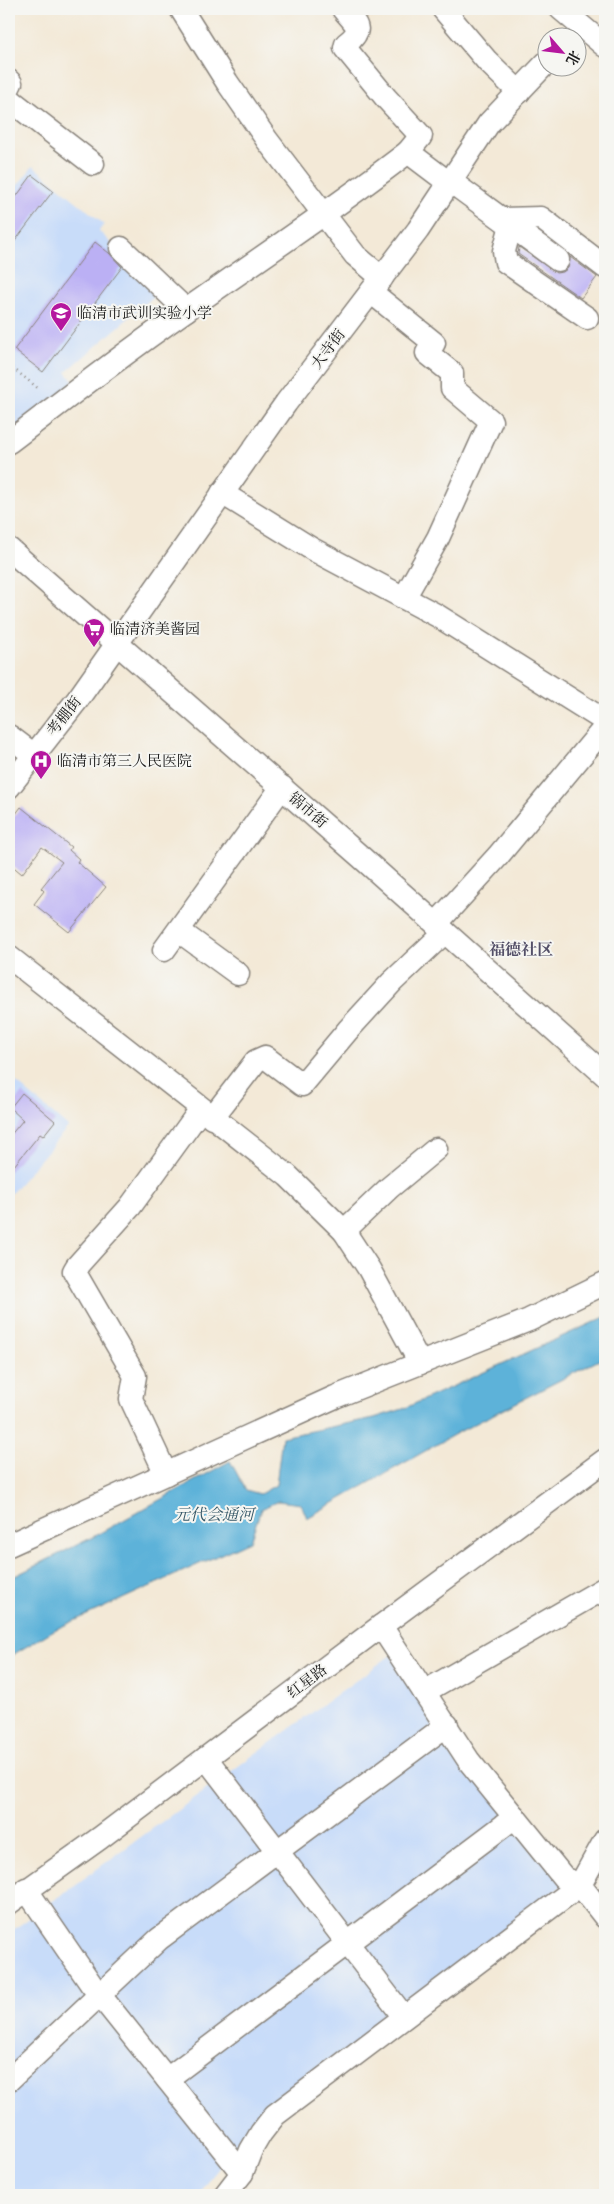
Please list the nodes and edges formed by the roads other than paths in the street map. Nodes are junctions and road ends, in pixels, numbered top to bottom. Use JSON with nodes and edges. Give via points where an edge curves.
{"nodes":[{"id":1,"x":181,"y":9,"type":"edge"},
{"id":2,"x":343,"y":9,"type":"edge"},
{"id":3,"x":444,"y":9,"type":"edge"},
{"id":4,"x":561,"y":9,"type":"edge"},
{"id":5,"x":575,"y":28,"type":"edge"},
{"id":6,"x":586,"y":36,"type":"edge"},
{"id":7,"x":605,"y":46,"type":"edge"},
{"id":8,"x":536,"y":74,"type":"edge"},
{"id":9,"x":9,"y":81,"type":"edge"},
{"id":10,"x":9,"y":87,"type":"edge"},
{"id":11,"x":519,"y":92,"type":"junction"},
{"id":12,"x":9,"y":99,"type":"edge"},
{"id":13,"x":408,"y":152,"type":"junction"},
{"id":14,"x":93,"y":164,"type":"dead end"},
{"id":15,"x":450,"y":182,"type":"junction"},
{"id":16,"x":323,"y":213,"type":"junction"},
{"id":17,"x":507,"y":222,"type":"junction"},
{"id":18,"x":121,"y":248,"type":"dead end"},
{"id":19,"x":558,"y":260,"type":"dead end"},
{"id":20,"x":605,"y":267,"type":"edge"},
{"id":21,"x":377,"y":285,"type":"junction"},
{"id":22,"x":186,"y":310,"type":"junction"},
{"id":23,"x":587,"y":318,"type":"dead end"},
{"id":24,"x":9,"y":442,"type":"edge"},
{"id":25,"x":222,"y":493,"type":"junction"},
{"id":26,"x":9,"y":549,"type":"edge"},
{"id":27,"x":404,"y":598,"type":"junction"},
{"id":28,"x":118,"y":643,"type":"junction"},
{"id":29,"x":605,"y":721,"type":"edge"},
{"id":30,"x":605,"y":727,"type":"edge"},
{"id":31,"x":9,"y":736,"type":"edge"},
{"id":32,"x":34,"y":755,"type":"junction"},
{"id":33,"x":9,"y":787,"type":"edge"},
{"id":34,"x":282,"y":787,"type":"junction"},
{"id":35,"x":441,"y":928,"type":"junction"},
{"id":36,"x":179,"y":931,"type":"junction"},
{"id":37,"x":164,"y":950,"type":"dead end"},
{"id":38,"x":9,"y":957,"type":"edge"},
{"id":39,"x":238,"y":974,"type":"dead end"},
{"id":40,"x":605,"y":1075,"type":"edge"},
{"id":41,"x":206,"y":1113,"type":"junction"},
{"id":42,"x":436,"y":1149,"type":"dead end"},
{"id":43,"x":344,"y":1230,"type":"junction"},
{"id":44,"x":605,"y":1283,"type":"edge"},
{"id":45,"x":420,"y":1363,"type":"junction"},
{"id":46,"x":605,"y":1460,"type":"edge"},
{"id":47,"x":166,"y":1474,"type":"junction"},
{"id":48,"x":9,"y":1546,"type":"edge"},
{"id":49,"x":605,"y":1588,"type":"edge"},
{"id":50,"x":381,"y":1626,"type":"junction"},
{"id":51,"x":424,"y":1692,"type":"junction"},
{"id":52,"x":446,"y":1725,"type":"junction"},
{"id":53,"x":206,"y":1758,"type":"junction"},
{"id":54,"x":515,"y":1817,"type":"junction"},
{"id":55,"x":605,"y":1840,"type":"edge"},
{"id":56,"x":277,"y":1851,"type":"junction"},
{"id":57,"x":580,"y":1885,"type":"junction"},
{"id":58,"x":26,"y":1889,"type":"junction"},
{"id":59,"x":9,"y":1903,"type":"edge"},
{"id":60,"x":605,"y":1917,"type":"edge"},
{"id":61,"x":347,"y":1943,"type":"junction"},
{"id":62,"x":100,"y":1995,"type":"junction"},
{"id":63,"x":404,"y":2018,"type":"junction"},
{"id":64,"x":167,"y":2079,"type":"junction"},
{"id":65,"x":9,"y":2080,"type":"edge"},
{"id":66,"x":242,"y":2173,"type":"junction"},
{"id":67,"x":225,"y":2195,"type":"edge"}],
"edges":[{"from":1,"to":16,"type":"street","via":[[256,123]]},
{"from":2,"to":13,"type":"street","via":[[358,31],[345,48],[422,136]]},
{"from":3,"to":11,"type":"street","via":[[486,61]]},
{"from":4,"to":5,"type":"street"},
{"from":6,"to":7,"type":"street"},
{"from":8,"to":11,"type":"street","name":"大寺街"},
{"from":9,"to":10,"type":"street"},
{"from":11,"to":15,"type":"street","name":"大寺街","via":[[489,123]]},
{"from":12,"to":14,"type":"street"},
{"from":13,"to":15,"type":"street"},
{"from":13,"to":16,"type":"street"},
{"from":15,"to":17,"type":"street"},
{"from":15,"to":21,"type":"street","name":"大寺街"},
{"from":16,"to":21,"type":"street"},
{"from":16,"to":22,"type":"street"},
{"from":17,"to":19,"type":"street"},
{"from":17,"to":20,"type":"street","via":[[541,218]]},
{"from":17,"to":23,"type":"street","via":[[506,262]]},
{"from":18,"to":22,"type":"street"},
{"from":21,"to":25,"type":"street","name":"大寺街"},
{"from":21,"to":27,"type":"street","via":[[434,343],[427,353],[452,373],[452,388],[491,421],[438,538]]},
{"from":22,"to":24,"type":"street"},
{"from":25,"to":27,"type":"street","via":[[312,549]]},
{"from":25,"to":28,"type":"street","name":"大寺街"},
{"from":26,"to":28,"type":"street","name":"锅市街"},
{"from":27,"to":29,"type":"street"},
{"from":28,"to":32,"type":"street","name":"考棚街"},
{"from":28,"to":34,"type":"street","name":"锅市街"},
{"from":30,"to":35,"type":"street"},
{"from":31,"to":32,"type":"street"},
{"from":32,"to":33,"type":"street","name":"考棚街"},
{"from":34,"to":35,"type":"street","name":"锅市街"},
{"from":34,"to":36,"type":"street"},
{"from":35,"to":40,"type":"street","name":"锅市街"},
{"from":35,"to":41,"type":"street","via":[[302,1085],[265,1057],[256,1061]]},
{"from":36,"to":37,"type":"street"},
{"from":36,"to":39,"type":"street"},
{"from":38,"to":41,"type":"street"},
{"from":41,"to":43,"type":"street","via":[[288,1176]]},
{"from":41,"to":47,"type":"street","via":[[74,1271],[135,1376],[131,1399]]},
{"from":42,"to":43,"type":"street"},
{"from":43,"to":45,"type":"street","via":[[370,1269]]},
{"from":44,"to":45,"type":"street","via":[[529,1320]]},
{"from":45,"to":47,"type":"street","via":[[335,1396]]},
{"from":46,"to":50,"type":"street","name":"红星路"},
{"from":47,"to":48,"type":"street"},
{"from":49,"to":51,"type":"street"},
{"from":50,"to":51,"type":"street"},
{"from":50,"to":53,"type":"street","name":"红星路"},
{"from":51,"to":52,"type":"street"},
{"from":52,"to":54,"type":"street"},
{"from":52,"to":56,"type":"street"},
{"from":53,"to":56,"type":"street"},
{"from":53,"to":58,"type":"street","name":"红星路"},
{"from":54,"to":57,"type":"street","via":[[564,1878]]},
{"from":54,"to":61,"type":"street"},
{"from":55,"to":57,"type":"street"},
{"from":56,"to":61,"type":"street"},
{"from":56,"to":62,"type":"street","via":[[159,1939]]},
{"from":57,"to":60,"type":"street"},
{"from":57,"to":63,"type":"street"},
{"from":58,"to":59,"type":"street","name":"红星路"},
{"from":58,"to":62,"type":"street"},
{"from":61,"to":63,"type":"street"},
{"from":61,"to":64,"type":"street"},
{"from":62,"to":64,"type":"street"},
{"from":62,"to":65,"type":"street"},
{"from":63,"to":66,"type":"street","via":[[276,2115],[251,2150]]},
{"from":64,"to":66,"type":"street"},
{"from":66,"to":67,"type":"street"}]}
